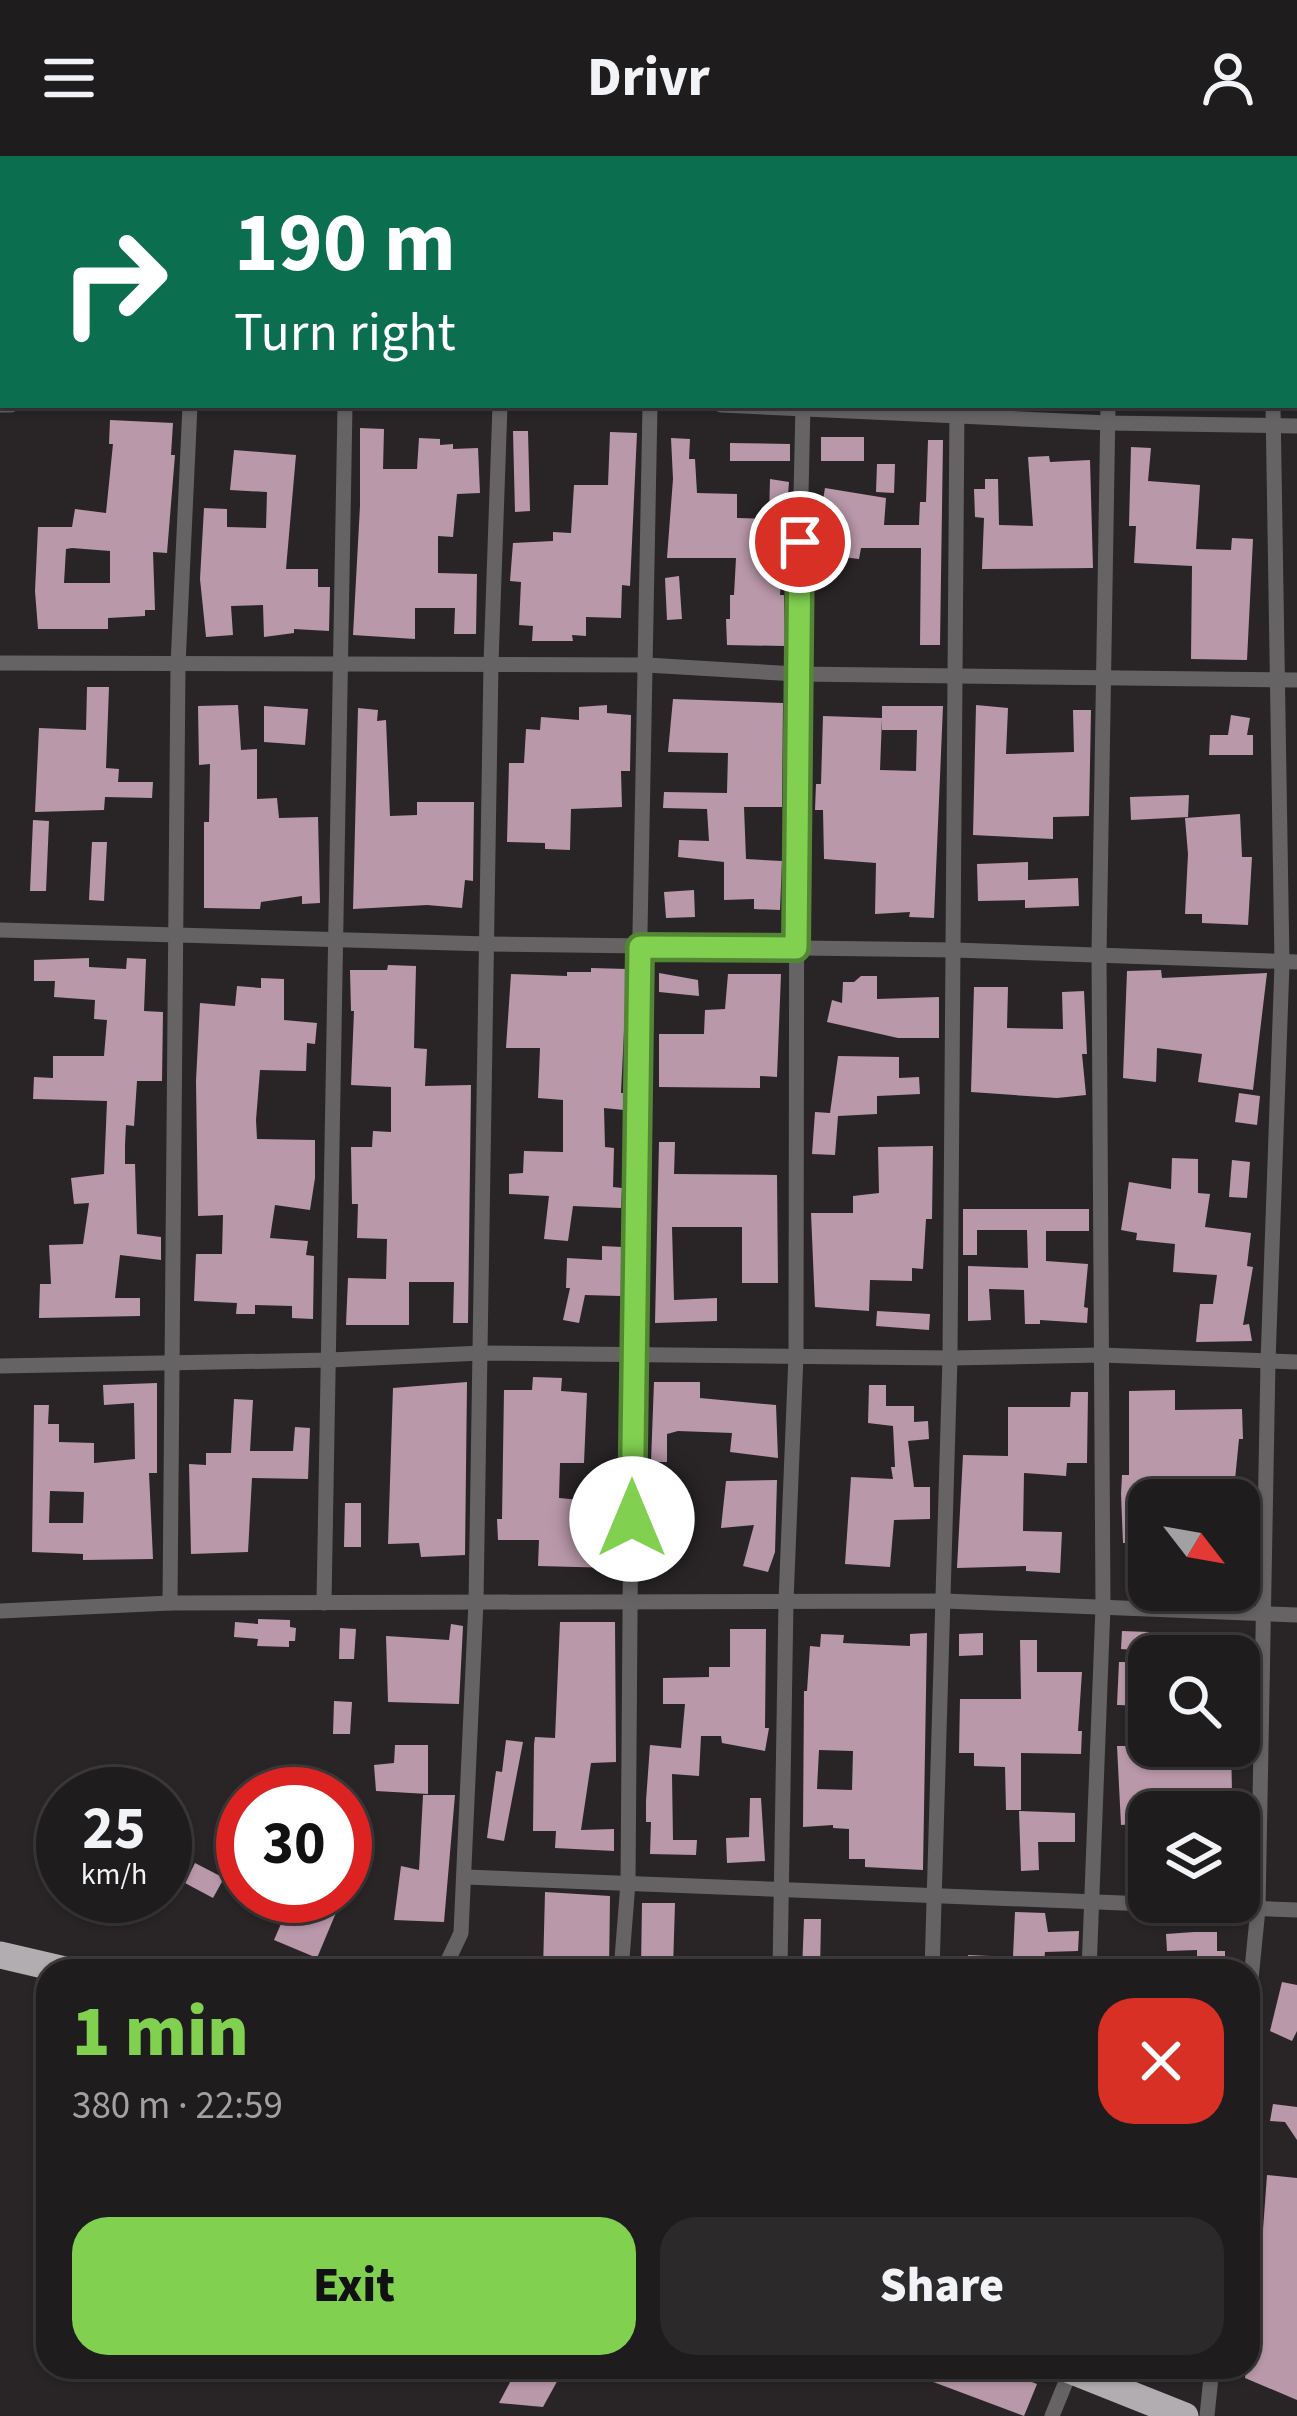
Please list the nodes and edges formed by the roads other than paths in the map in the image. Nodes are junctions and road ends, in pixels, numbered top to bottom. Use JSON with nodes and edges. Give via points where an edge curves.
{"nodes":[{"id":1,"x":190,"y":408,"type":"edge"},
{"id":2,"x":345,"y":408,"type":"edge"},
{"id":3,"x":500,"y":408,"type":"edge"},
{"id":4,"x":650,"y":408,"type":"edge"},
{"id":5,"x":803,"y":408,"type":"edge"},
{"id":6,"x":842,"y":408,"type":"edge"},
{"id":7,"x":1274,"y":408,"type":"edge"},
{"id":8,"x":957,"y":411,"type":"edge"},
{"id":9,"x":1108,"y":414,"type":"edge"},
{"id":10,"x":1273,"y":426,"type":"junction"},
{"id":11,"x":1297,"y":426,"type":"edge"},
{"id":12,"x":0,"y":663,"type":"edge"},
{"id":13,"x":491,"y":663,"type":"junction"},
{"id":14,"x":178,"y":665,"type":"junction"},
{"id":15,"x":339,"y":665,"type":"junction"},
{"id":16,"x":647,"y":665,"type":"junction"},
{"id":17,"x":797,"y":674,"type":"junction"},
{"id":18,"x":956,"y":674,"type":"junction"},
{"id":19,"x":1104,"y":676,"type":"junction"},
{"id":20,"x":1288,"y":680,"type":"edge"},
{"id":21,"x":0,"y":930,"type":"edge"},
{"id":22,"x":177,"y":933,"type":"junction"},
{"id":23,"x":333,"y":938,"type":"junction"},
{"id":24,"x":488,"y":944,"type":"junction"},
{"id":25,"x":640,"y":947,"type":"junction"},
{"id":26,"x":796,"y":948,"type":"junction"},
{"id":27,"x":956,"y":950,"type":"junction"},
{"id":28,"x":1100,"y":954,"type":"junction"},
{"id":29,"x":1290,"y":963,"type":"edge"},
{"id":30,"x":482,"y":1353,"type":"junction"},
{"id":31,"x":632,"y":1354,"type":"junction"},
{"id":32,"x":796,"y":1354,"type":"junction"},
{"id":33,"x":1100,"y":1355,"type":"junction"},
{"id":34,"x":950,"y":1358,"type":"junction"},
{"id":35,"x":330,"y":1360,"type":"junction"},
{"id":36,"x":173,"y":1362,"type":"junction"},
{"id":37,"x":1268,"y":1362,"type":"junction"},
{"id":38,"x":1297,"y":1362,"type":"edge"},
{"id":39,"x":0,"y":1366,"type":"edge"},
{"id":40,"x":476,"y":1601,"type":"junction"},
{"id":41,"x":786,"y":1601,"type":"junction"},
{"id":42,"x":945,"y":1601,"type":"junction"},
{"id":43,"x":632,"y":1602,"type":"junction"},
{"id":44,"x":170,"y":1603,"type":"junction"},
{"id":45,"x":324,"y":1603,"type":"junction"},
{"id":46,"x":1103,"y":1607,"type":"junction"},
{"id":47,"x":0,"y":1611,"type":"edge"},
{"id":48,"x":1264,"y":1615,"type":"junction"},
{"id":49,"x":1297,"y":1615,"type":"edge"},
{"id":50,"x":1260,"y":1811,"type":"edge"},
{"id":51,"x":466,"y":1877,"type":"junction"},
{"id":52,"x":628,"y":1883,"type":"junction"},
{"id":53,"x":782,"y":1891,"type":"junction"},
{"id":54,"x":934,"y":1898,"type":"junction"},
{"id":55,"x":1091,"y":1904,"type":"junction"},
{"id":56,"x":1128,"y":1905,"type":"edge"},
{"id":57,"x":1260,"y":1909,"type":"edge"},
{"id":58,"x":1297,"y":1910,"type":"edge"},
{"id":59,"x":1257,"y":1923,"type":"edge"},
{"id":60,"x":0,"y":1955,"type":"edge"},
{"id":61,"x":449,"y":1959,"type":"edge"},
{"id":62,"x":622,"y":1959,"type":"edge"},
{"id":63,"x":780,"y":1959,"type":"edge"},
{"id":64,"x":932,"y":1959,"type":"edge"},
{"id":65,"x":1089,"y":1959,"type":"edge"},
{"id":66,"x":1253,"y":1959,"type":"edge"},
{"id":67,"x":36,"y":1963,"type":"edge"},
{"id":68,"x":1065,"y":2379,"type":"edge"},
{"id":69,"x":1096,"y":2379,"type":"edge"},
{"id":70,"x":1211,"y":2379,"type":"edge"},
{"id":71,"x":1052,"y":2416,"type":"edge"},
{"id":72,"x":1185,"y":2416,"type":"edge"},
{"id":73,"x":1207,"y":2416,"type":"edge"}],
"edges":[{"from":1,"to":14,"type":"street"},
{"from":2,"to":15,"type":"street"},
{"from":3,"to":13,"type":"street"},
{"from":4,"to":16,"type":"street"},
{"from":5,"to":17,"type":"street"},
{"from":6,"to":8,"type":"street"},
{"from":7,"to":10,"type":"street"},
{"from":8,"to":9,"type":"street"},
{"from":8,"to":18,"type":"street"},
{"from":9,"to":10,"type":"street"},
{"from":9,"to":19,"type":"street"},
{"from":10,"to":11,"type":"street"},
{"from":10,"to":20,"type":"street"},
{"from":12,"to":14,"type":"street"},
{"from":13,"to":15,"type":"street"},
{"from":13,"to":16,"type":"street"},
{"from":13,"to":24,"type":"street"},
{"from":14,"to":15,"type":"street"},
{"from":14,"to":22,"type":"street"},
{"from":15,"to":23,"type":"street"},
{"from":16,"to":17,"type":"street"},
{"from":16,"to":25,"type":"street"},
{"from":17,"to":18,"type":"street"},
{"from":17,"to":26,"type":"street"},
{"from":18,"to":19,"type":"street"},
{"from":18,"to":27,"type":"street"},
{"from":19,"to":20,"type":"street"},
{"from":19,"to":28,"type":"street"},
{"from":20,"to":29,"type":"street"},
{"from":21,"to":22,"type":"street"},
{"from":22,"to":23,"type":"street"},
{"from":22,"to":36,"type":"street"},
{"from":23,"to":24,"type":"street"},
{"from":23,"to":35,"type":"street"},
{"from":24,"to":25,"type":"street"},
{"from":24,"to":30,"type":"street"},
{"from":25,"to":26,"type":"street"},
{"from":25,"to":31,"type":"street"},
{"from":26,"to":27,"type":"street"},
{"from":26,"to":32,"type":"street"},
{"from":27,"to":28,"type":"street"},
{"from":27,"to":34,"type":"street"},
{"from":28,"to":29,"type":"street"},
{"from":28,"to":33,"type":"street"},
{"from":29,"to":37,"type":"street"},
{"from":30,"to":31,"type":"street"},
{"from":30,"to":35,"type":"street"},
{"from":30,"to":40,"type":"street"},
{"from":31,"to":32,"type":"street"},
{"from":31,"to":43,"type":"street"},
{"from":32,"to":34,"type":"street"},
{"from":32,"to":41,"type":"street"},
{"from":33,"to":34,"type":"street"},
{"from":33,"to":37,"type":"street"},
{"from":33,"to":46,"type":"street"},
{"from":34,"to":42,"type":"street"},
{"from":35,"to":36,"type":"street"},
{"from":35,"to":45,"type":"street"},
{"from":36,"to":39,"type":"street"},
{"from":36,"to":44,"type":"street"},
{"from":37,"to":38,"type":"street"},
{"from":37,"to":48,"type":"street"},
{"from":40,"to":43,"type":"street"},
{"from":40,"to":45,"type":"street"},
{"from":40,"to":51,"type":"street"},
{"from":41,"to":42,"type":"street"},
{"from":41,"to":43,"type":"street"},
{"from":41,"to":53,"type":"street"},
{"from":42,"to":46,"type":"street"},
{"from":42,"to":54,"type":"street"},
{"from":43,"to":52,"type":"street"},
{"from":44,"to":45,"type":"street"},
{"from":44,"to":47,"type":"street"},
{"from":46,"to":48,"type":"street"},
{"from":46,"to":55,"type":"street"},
{"from":48,"to":49,"type":"street"},
{"from":48,"to":50,"type":"street"},
{"from":51,"to":52,"type":"street"},
{"from":51,"to":61,"type":"street","via":[[461,1934]]},
{"from":52,"to":53,"type":"street"},
{"from":52,"to":62,"type":"street"},
{"from":53,"to":54,"type":"street"},
{"from":53,"to":63,"type":"street"},
{"from":54,"to":55,"type":"street"},
{"from":54,"to":64,"type":"street"},
{"from":55,"to":56,"type":"street"},
{"from":55,"to":65,"type":"street"},
{"from":57,"to":58,"type":"street"},
{"from":59,"to":66,"type":"street"},
{"from":60,"to":67,"type":"highway"},
{"from":68,"to":71,"type":"street"},
{"from":69,"to":72,"type":"highway"},
{"from":70,"to":73,"type":"street"}]}
